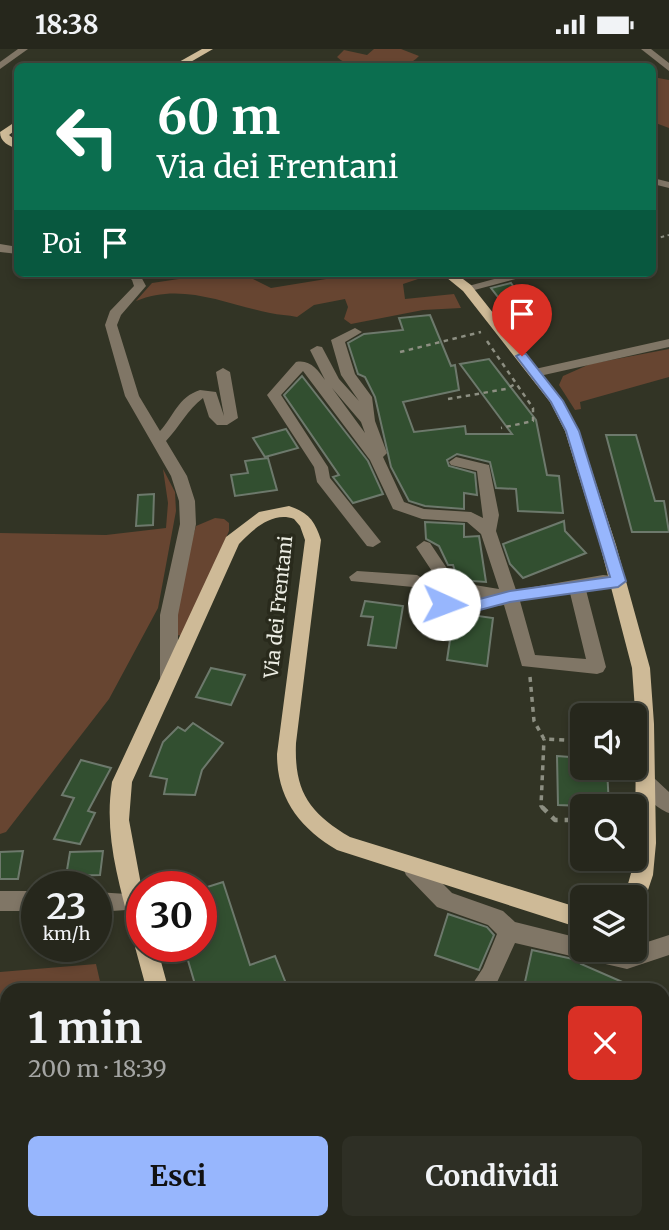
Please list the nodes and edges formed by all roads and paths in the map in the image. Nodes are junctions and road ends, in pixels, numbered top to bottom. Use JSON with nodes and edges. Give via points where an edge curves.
{"nodes":[{"id":1,"x":24,"y":49,"type":"edge"},
{"id":2,"x":209,"y":49,"type":"edge"},
{"id":3,"x":645,"y":49,"type":"edge"},
{"id":4,"x":182,"y":63,"type":"edge"},
{"id":5,"x":0,"y":66,"type":"edge"},
{"id":6,"x":669,"y":68,"type":"edge"},
{"id":7,"x":14,"y":126,"type":"edge"},
{"id":8,"x":14,"y":144,"type":"edge"},
{"id":9,"x":137,"y":277,"type":"edge"},
{"id":10,"x":459,"y":278,"type":"edge"},
{"id":11,"x":476,"y":324,"type":"dead end"},
{"id":12,"x":355,"y":332,"type":"dead end"},
{"id":13,"x":482,"y":334,"type":"junction"},
{"id":14,"x":669,"y":343,"type":"edge"},
{"id":15,"x":317,"y":350,"type":"dead end"},
{"id":16,"x":400,"y":352,"type":"dead end"},
{"id":17,"x":223,"y":372,"type":"dead end"},
{"id":18,"x":535,"y":373,"type":"junction"},
{"id":19,"x":515,"y":384,"type":"junction"},
{"id":20,"x":448,"y":399,"type":"dead end"},
{"id":21,"x":368,"y":421,"type":"junction"},
{"id":22,"x":501,"y":428,"type":"dead end"},
{"id":23,"x":158,"y":441,"type":"junction"},
{"id":24,"x":377,"y":459,"type":"junction"},
{"id":25,"x":456,"y":462,"type":"dead end"},
{"id":26,"x":488,"y":531,"type":"junction"},
{"id":27,"x":373,"y":542,"type":"dead end"},
{"id":28,"x":424,"y":547,"type":"dead end"},
{"id":29,"x":357,"y":577,"type":"dead end"},
{"id":30,"x":618,"y":581,"type":"junction"},
{"id":31,"x":577,"y":586,"type":"junction"},
{"id":32,"x":510,"y":597,"type":"junction"},
{"id":33,"x":528,"y":661,"type":"junction"},
{"id":34,"x":169,"y":678,"type":"junction"},
{"id":35,"x":544,"y":739,"type":"junction"},
{"id":36,"x":570,"y":740,"type":"edge"},
{"id":37,"x":647,"y":784,"type":"junction"},
{"id":38,"x":669,"y":806,"type":"edge"},
{"id":39,"x":570,"y":820,"type":"edge"},
{"id":40,"x":413,"y":868,"type":"junction"},
{"id":41,"x":127,"y":871,"type":"edge"},
{"id":42,"x":640,"y":885,"type":"edge"},
{"id":43,"x":0,"y":901,"type":"edge"},
{"id":44,"x":21,"y":901,"type":"edge"},
{"id":45,"x":570,"y":915,"type":"edge"},
{"id":46,"x":509,"y":931,"type":"junction"},
{"id":47,"x":669,"y":945,"type":"edge"},
{"id":48,"x":570,"y":946,"type":"edge"},
{"id":49,"x":647,"y":952,"type":"edge"},
{"id":50,"x":150,"y":962,"type":"edge"},
{"id":51,"x":156,"y":983,"type":"edge"},
{"id":52,"x":485,"y":983,"type":"edge"}],
"edges":[{"from":1,"to":5,"type":"street"},
{"from":2,"to":4,"type":"main road"},
{"from":3,"to":6,"type":"street"},
{"from":7,"to":8,"type":"main road","via":[[4,134]]},
{"from":9,"to":23,"type":"street","via":[[141,285],[115,314],[111,330],[132,396]]},
{"from":10,"to":18,"type":"main road"},
{"from":11,"to":13,"type":"path"},
{"from":12,"to":21,"type":"street","via":[[338,340],[348,375],[365,397]]},
{"from":13,"to":16,"type":"path"},
{"from":13,"to":19,"type":"path"},
{"from":14,"to":18,"type":"street"},
{"from":15,"to":21,"type":"street","via":[[333,381]]},
{"from":17,"to":23,"type":"street","via":[[231,418],[222,422],[216,417],[211,395],[200,394],[181,408],[175,423]]},
{"from":18,"to":30,"type":"main road","via":[[572,431]]},
{"from":19,"to":20,"type":"path"},
{"from":19,"to":22,"type":"path","via":[[533,408],[533,421]]},
{"from":21,"to":24,"type":"street","via":[[381,452]]},
{"from":23,"to":34,"type":"street","via":[[184,486],[189,513],[169,615]]},
{"from":24,"to":26,"type":"street","via":[[398,505],[422,514],[471,517]]},
{"from":24,"to":27,"type":"street","via":[[312,371],[301,365],[274,395],[321,467],[322,479]]},
{"from":25,"to":26,"type":"street","via":[[484,468],[491,516]]},
{"from":26,"to":32,"type":"street"},
{"from":28,"to":32,"type":"street","via":[[451,587]]},
{"from":29,"to":32,"type":"street","via":[[417,581],[444,604],[476,606]]},
{"from":30,"to":31,"type":"street"},
{"from":30,"to":37,"type":"main road","via":[[641,668]]},
{"from":31,"to":32,"type":"street"},
{"from":31,"to":33,"type":"street","via":[[597,667]]},
{"from":32,"to":33,"type":"street"},
{"from":33,"to":35,"type":"path","via":[[534,721]]},
{"from":34,"to":40,"type":"main road","name":"Via dei Frentani","via":[[232,541],[244,526],[277,512],[302,518],[310,526],[313,540],[287,747],[290,785],[302,812],[320,830]]},
{"from":34,"to":41,"type":"main road","name":"Via dei Frentani","via":[[129,765],[117,803],[119,842]]},
{"from":35,"to":36,"type":"path"},
{"from":35,"to":39,"type":"path","via":[[541,806],[555,820]]},
{"from":37,"to":38,"type":"street"},
{"from":37,"to":42,"type":"main road"},
{"from":40,"to":45,"type":"main road","name":"Via dei Frentani"},
{"from":40,"to":46,"type":"street","via":[[445,900],[495,918]]},
{"from":43,"to":44,"type":"street"},
{"from":46,"to":48,"type":"street"},
{"from":46,"to":52,"type":"street"},
{"from":47,"to":49,"type":"street"},
{"from":50,"to":51,"type":"main road"}]}
